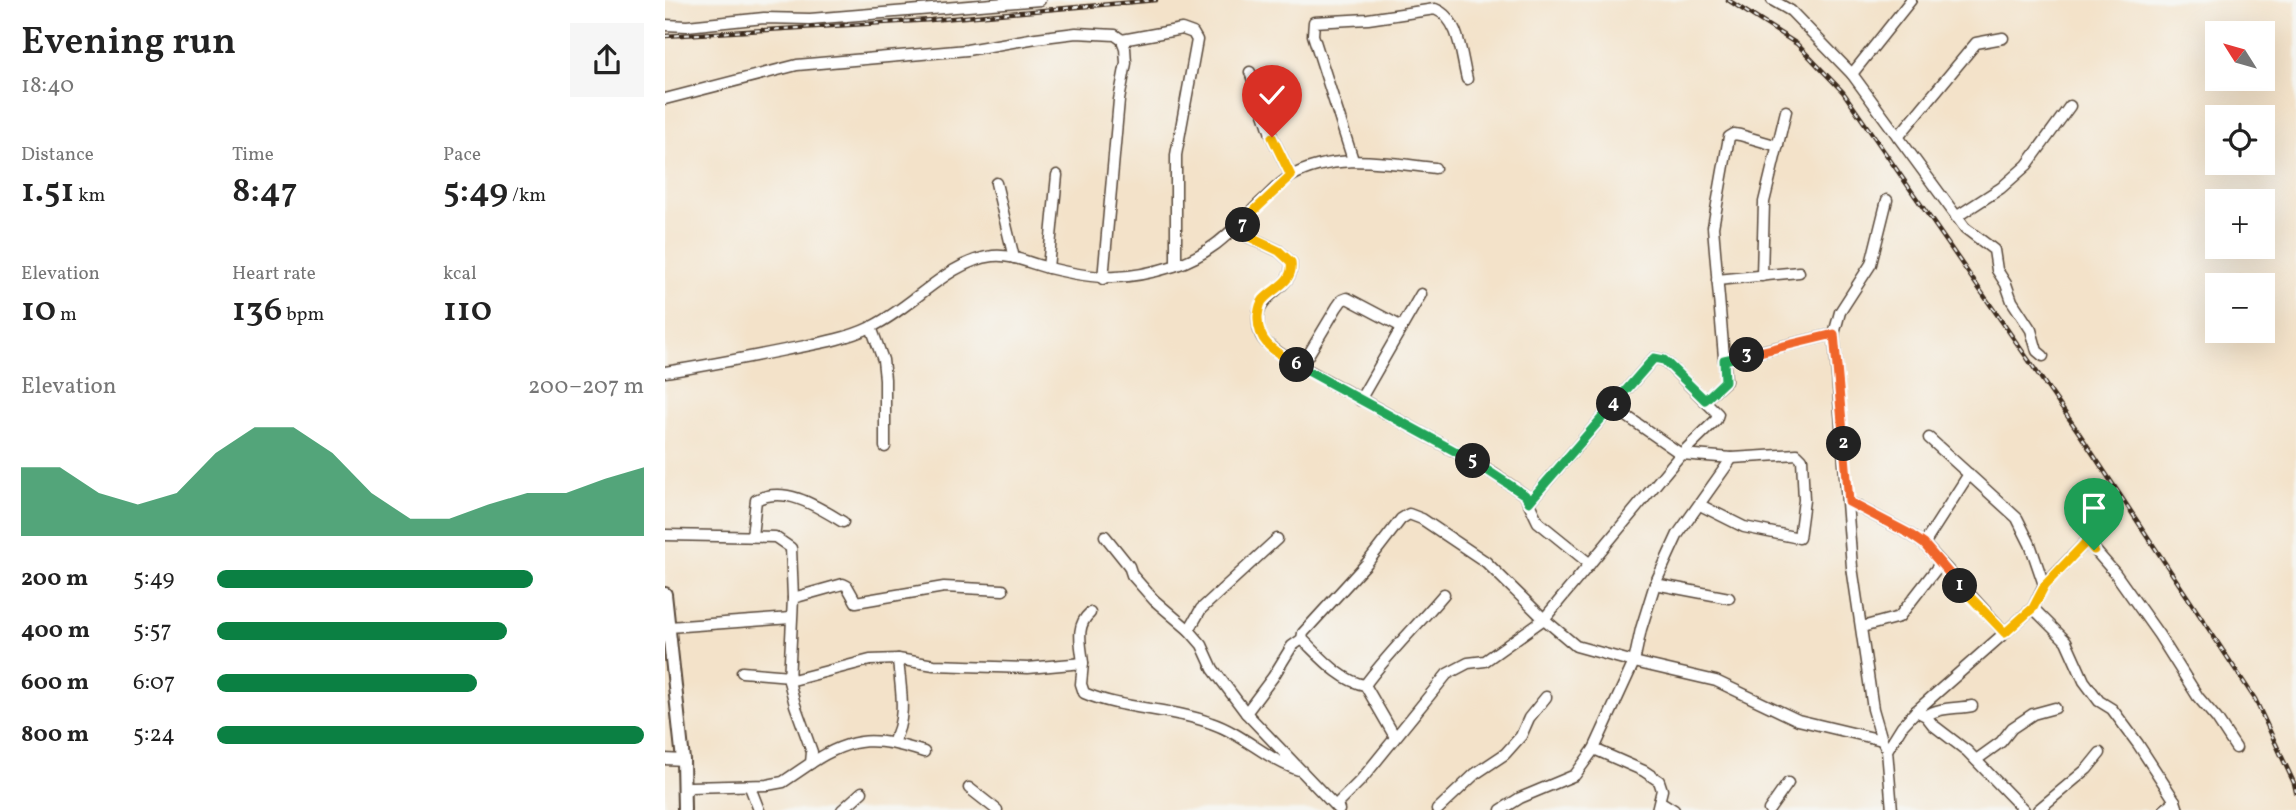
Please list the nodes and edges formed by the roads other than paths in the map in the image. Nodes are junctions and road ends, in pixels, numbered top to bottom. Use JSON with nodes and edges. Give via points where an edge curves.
{"nodes":[{"id":1,"x":1039,"y":0,"type":"edge"},
{"id":2,"x":1772,"y":0,"type":"edge"},
{"id":3,"x":1911,"y":0,"type":"edge"},
{"id":4,"x":665,"y":25,"type":"edge"},
{"id":5,"x":2003,"y":38,"type":"dead end"},
{"id":6,"x":1122,"y":40,"type":"junction"},
{"id":7,"x":1250,"y":72,"type":"dead end"},
{"id":8,"x":1852,"y":74,"type":"junction"},
{"id":9,"x":1467,"y":79,"type":"dead end"},
{"id":10,"x":665,"y":99,"type":"edge"},
{"id":11,"x":2070,"y":106,"type":"dead end"},
{"id":12,"x":1786,"y":111,"type":"dead end"},
{"id":13,"x":1898,"y":137,"type":"junction"},
{"id":14,"x":1778,"y":146,"type":"junction"},
{"id":15,"x":1353,"y":160,"type":"junction"},
{"id":16,"x":1435,"y":167,"type":"dead end"},
{"id":17,"x":1057,"y":175,"type":"dead end"},
{"id":18,"x":1291,"y":176,"type":"junction"},
{"id":19,"x":996,"y":183,"type":"dead end"},
{"id":20,"x":1887,"y":200,"type":"dead end"},
{"id":21,"x":1956,"y":217,"type":"junction"},
{"id":22,"x":1243,"y":221,"type":"junction"},
{"id":23,"x":1014,"y":258,"type":"junction"},
{"id":24,"x":1175,"y":265,"type":"junction"},
{"id":25,"x":1048,"y":268,"type":"junction"},
{"id":26,"x":1799,"y":272,"type":"dead end"},
{"id":27,"x":1762,"y":276,"type":"junction"},
{"id":28,"x":1103,"y":279,"type":"junction"},
{"id":29,"x":1717,"y":279,"type":"junction"},
{"id":30,"x":1422,"y":294,"type":"dead end"},
{"id":31,"x":871,"y":327,"type":"junction"},
{"id":32,"x":1402,"y":327,"type":"junction"},
{"id":33,"x":1834,"y":334,"type":"junction"},
{"id":34,"x":2043,"y":356,"type":"dead end"},
{"id":35,"x":1724,"y":360,"type":"junction"},
{"id":36,"x":1301,"y":367,"type":"junction"},
{"id":37,"x":665,"y":372,"type":"edge"},
{"id":38,"x":1360,"y":400,"type":"junction"},
{"id":39,"x":1705,"y":400,"type":"junction"},
{"id":40,"x":1612,"y":406,"type":"junction"},
{"id":41,"x":1929,"y":438,"type":"dead end"},
{"id":42,"x":885,"y":447,"type":"dead end"},
{"id":43,"x":1681,"y":454,"type":"junction"},
{"id":44,"x":1732,"y":457,"type":"junction"},
{"id":45,"x":1969,"y":474,"type":"junction"},
{"id":46,"x":2106,"y":500,"type":"dead end"},
{"id":47,"x":1529,"y":502,"type":"junction"},
{"id":48,"x":1849,"y":502,"type":"junction"},
{"id":49,"x":1700,"y":505,"type":"junction"},
{"id":50,"x":843,"y":523,"type":"dead end"},
{"id":51,"x":665,"y":535,"type":"edge"},
{"id":52,"x":752,"y":536,"type":"junction"},
{"id":53,"x":1105,"y":536,"type":"dead end"},
{"id":54,"x":1277,"y":539,"type":"dead end"},
{"id":55,"x":2087,"y":541,"type":"junction"},
{"id":56,"x":1924,"y":544,"type":"junction"},
{"id":57,"x":1590,"y":564,"type":"junction"},
{"id":58,"x":1940,"y":564,"type":"junction"},
{"id":59,"x":1655,"y":584,"type":"junction"},
{"id":60,"x":2045,"y":585,"type":"junction"},
{"id":61,"x":1003,"y":590,"type":"dead end"},
{"id":62,"x":665,"y":594,"type":"edge"},
{"id":63,"x":1444,"y":594,"type":"dead end"},
{"id":64,"x":793,"y":598,"type":"junction"},
{"id":65,"x":1729,"y":598,"type":"dead end"},
{"id":66,"x":2033,"y":608,"type":"junction"},
{"id":67,"x":1090,"y":613,"type":"dead end"},
{"id":68,"x":791,"y":618,"type":"junction"},
{"id":69,"x":1544,"y":619,"type":"junction"},
{"id":70,"x":669,"y":627,"type":"junction"},
{"id":71,"x":1862,"y":627,"type":"junction"},
{"id":72,"x":1189,"y":630,"type":"junction"},
{"id":73,"x":2005,"y":633,"type":"junction"},
{"id":74,"x":1302,"y":639,"type":"junction"},
{"id":75,"x":898,"y":659,"type":"junction"},
{"id":76,"x":1635,"y":662,"type":"junction"},
{"id":77,"x":1083,"y":663,"type":"junction"},
{"id":78,"x":742,"y":672,"type":"dead end"},
{"id":79,"x":790,"y":678,"type":"junction"},
{"id":80,"x":1364,"y":685,"type":"junction"},
{"id":81,"x":1546,"y":697,"type":"dead end"},
{"id":82,"x":1972,"y":706,"type":"dead end"},
{"id":83,"x":2055,"y":708,"type":"dead end"},
{"id":84,"x":1246,"y":713,"type":"junction"},
{"id":85,"x":1921,"y":714,"type":"junction"},
{"id":86,"x":1395,"y":737,"type":"junction"},
{"id":87,"x":1882,"y":740,"type":"junction"},
{"id":88,"x":893,"y":742,"type":"junction"},
{"id":89,"x":2236,"y":748,"type":"dead end"},
{"id":90,"x":1594,"y":749,"type":"junction"},
{"id":91,"x":1887,"y":750,"type":"junction"},
{"id":92,"x":924,"y":752,"type":"dead end"},
{"id":93,"x":2100,"y":753,"type":"dead end"},
{"id":94,"x":665,"y":759,"type":"edge"},
{"id":95,"x":683,"y":760,"type":"junction"},
{"id":96,"x":1976,"y":760,"type":"junction"},
{"id":97,"x":811,"y":763,"type":"junction"},
{"id":98,"x":1302,"y":771,"type":"junction"},
{"id":99,"x":1788,"y":783,"type":"dead end"},
{"id":100,"x":751,"y":787,"type":"junction"},
{"id":101,"x":969,"y":788,"type":"dead end"},
{"id":102,"x":862,"y":792,"type":"dead end"},
{"id":103,"x":684,"y":793,"type":"junction"},
{"id":104,"x":1659,"y":806,"type":"edge"},
{"id":105,"x":2176,"y":806,"type":"edge"},
{"id":106,"x":1333,"y":807,"type":"edge"},
{"id":107,"x":684,"y":810,"type":"edge"},
{"id":108,"x":759,"y":810,"type":"edge"},
{"id":109,"x":842,"y":810,"type":"edge"},
{"id":110,"x":997,"y":810,"type":"edge"},
{"id":111,"x":1437,"y":810,"type":"edge"},
{"id":112,"x":1501,"y":810,"type":"edge"},
{"id":113,"x":1674,"y":810,"type":"edge"},
{"id":114,"x":1769,"y":810,"type":"edge"},
{"id":115,"x":1892,"y":810,"type":"edge"},
{"id":116,"x":2024,"y":810,"type":"edge"},
{"id":117,"x":2038,"y":810,"type":"edge"},
{"id":118,"x":2164,"y":810,"type":"edge"}],
"edges":[{"from":1,"to":4,"type":"street","via":[[810,19]]},
{"from":2,"to":8,"type":"street","via":[[1791,11]]},
{"from":3,"to":8,"type":"street"},
{"from":5,"to":13,"type":"street","via":[[1976,43]]},
{"from":6,"to":10,"type":"street","via":[[1108,34],[1076,33],[967,50],[797,65]]},
{"from":6,"to":24,"type":"street","via":[[1182,29],[1197,40],[1176,155]]},
{"from":6,"to":28,"type":"street","via":[[1126,63]]},
{"from":7,"to":18,"type":"street"},
{"from":8,"to":13,"type":"street"},
{"from":9,"to":15,"type":"street","via":[[1454,26],[1435,9],[1314,22],[1313,34]]},
{"from":11,"to":21,"type":"street","via":[[2027,165]]},
{"from":12,"to":14,"type":"street"},
{"from":13,"to":21,"type":"street"},
{"from":14,"to":27,"type":"street","via":[[1764,202]]},
{"from":14,"to":29,"type":"street","via":[[1740,135],[1729,137],[1713,227]]},
{"from":15,"to":16,"type":"street"},
{"from":15,"to":18,"type":"street"},
{"from":17,"to":25,"type":"street"},
{"from":18,"to":22,"type":"street"},
{"from":19,"to":23,"type":"street"},
{"from":20,"to":33,"type":"street","via":[[1871,264],[1840,312]]},
{"from":21,"to":34,"type":"street","via":[[1994,250],[1997,270]]},
{"from":22,"to":24,"type":"street","via":[[1210,250]]},
{"from":22,"to":36,"type":"street","via":[[1247,236],[1291,262],[1291,274],[1259,307],[1258,332],[1263,341]]},
{"from":23,"to":25,"type":"street"},
{"from":23,"to":31,"type":"street","via":[[994,256],[964,263],[899,312]]},
{"from":24,"to":28,"type":"street"},
{"from":25,"to":28,"type":"street"},
{"from":26,"to":27,"type":"street"},
{"from":27,"to":29,"type":"street"},
{"from":29,"to":35,"type":"street"},
{"from":30,"to":32,"type":"street"},
{"from":31,"to":37,"type":"street","via":[[844,338]]},
{"from":31,"to":42,"type":"street","via":[[884,370]]},
{"from":32,"to":36,"type":"street","via":[[1347,298]]},
{"from":32,"to":38,"type":"street"},
{"from":33,"to":35,"type":"street"},
{"from":33,"to":48,"type":"street"},
{"from":35,"to":39,"type":"street","via":[[1725,381]]},
{"from":36,"to":38,"type":"street"},
{"from":38,"to":47,"type":"street","via":[[1485,468]]},
{"from":39,"to":40,"type":"street","via":[[1664,360],[1654,358]]},
{"from":39,"to":43,"type":"street","via":[[1718,414],[1716,420]]},
{"from":40,"to":43,"type":"street"},
{"from":40,"to":47,"type":"street"},
{"from":41,"to":45,"type":"street"},
{"from":43,"to":44,"type":"street"},
{"from":43,"to":57,"type":"street"},
{"from":44,"to":49,"type":"street"},
{"from":44,"to":49,"type":"street","via":[[1797,454],[1802,459],[1804,500],[1799,538],[1744,527]]},
{"from":45,"to":56,"type":"street"},
{"from":45,"to":60,"type":"street","via":[[2017,518]]},
{"from":46,"to":55,"type":"street"},
{"from":47,"to":57,"type":"street","via":[[1538,522]]},
{"from":48,"to":56,"type":"street"},
{"from":48,"to":71,"type":"street","via":[[1852,567]]},
{"from":49,"to":59,"type":"street","via":[[1678,534]]},
{"from":50,"to":52,"type":"street","via":[[811,503],[770,496],[757,500]]},
{"from":51,"to":52,"type":"street"},
{"from":52,"to":64,"type":"street","via":[[775,537],[791,548]]},
{"from":53,"to":72,"type":"street","via":[[1154,600]]},
{"from":54,"to":72,"type":"street","via":[[1195,615]]},
{"from":55,"to":60,"type":"street"},
{"from":55,"to":89,"type":"street","via":[[2115,573]]},
{"from":56,"to":58,"type":"street"},
{"from":57,"to":69,"type":"street"},
{"from":58,"to":71,"type":"street","via":[[1899,617]]},
{"from":58,"to":73,"type":"street"},
{"from":59,"to":65,"type":"street"},
{"from":59,"to":76,"type":"street"},
{"from":60,"to":66,"type":"street"},
{"from":61,"to":64,"type":"street","via":[[944,587],[856,602],[843,584]]},
{"from":62,"to":70,"type":"main road"},
{"from":63,"to":80,"type":"street"},
{"from":64,"to":68,"type":"street"},
{"from":66,"to":73,"type":"street"},
{"from":66,"to":105,"type":"street","via":[[2066,641],[2084,681],[2125,726]]},
{"from":67,"to":77,"type":"street","via":[[1080,626]]},
{"from":68,"to":70,"type":"street"},
{"from":68,"to":79,"type":"street"},
{"from":69,"to":74,"type":"street","via":[[1486,562],[1409,514]]},
{"from":69,"to":76,"type":"street","via":[[1576,646]]},
{"from":69,"to":86,"type":"street","via":[[1485,661],[1468,663],[1447,674]]},
{"from":70,"to":95,"type":"main road"},
{"from":71,"to":87,"type":"street"},
{"from":72,"to":84,"type":"street"},
{"from":73,"to":85,"type":"street"},
{"from":74,"to":80,"type":"street","via":[[1332,667]]},
{"from":74,"to":84,"type":"street","via":[[1292,646]]},
{"from":75,"to":77,"type":"street","via":[[1028,668]]},
{"from":75,"to":79,"type":"street","via":[[870,660]]},
{"from":75,"to":88,"type":"street","via":[[902,716]]},
{"from":76,"to":87,"type":"street","via":[[1716,681],[1797,720]]},
{"from":76,"to":90,"type":"street"},
{"from":77,"to":98,"type":"street","via":[[1084,692],[1210,722]]},
{"from":78,"to":79,"type":"street"},
{"from":79,"to":97,"type":"street","via":[[812,752]]},
{"from":80,"to":86,"type":"street"},
{"from":81,"to":111,"type":"street","via":[[1506,754]]},
{"from":82,"to":85,"type":"street"},
{"from":83,"to":96,"type":"street","via":[[2033,713]]},
{"from":84,"to":98,"type":"street"},
{"from":85,"to":91,"type":"street","via":[[1902,726]]},
{"from":85,"to":96,"type":"street"},
{"from":86,"to":106,"type":"street"},
{"from":87,"to":91,"type":"street"},
{"from":88,"to":92,"type":"street"},
{"from":88,"to":97,"type":"street","via":[[862,740],[829,751]]},
{"from":90,"to":104,"type":"street","via":[[1659,781]]},
{"from":90,"to":112,"type":"street","via":[[1575,775]]},
{"from":91,"to":115,"type":"street"},
{"from":93,"to":117,"type":"street"},
{"from":94,"to":95,"type":"street"},
{"from":95,"to":103,"type":"main road"},
{"from":96,"to":116,"type":"street"},
{"from":97,"to":100,"type":"street","via":[[783,782]]},
{"from":98,"to":106,"type":"street"},
{"from":99,"to":114,"type":"street"},
{"from":100,"to":103,"type":"street","via":[[690,787]]},
{"from":100,"to":108,"type":"street"},
{"from":101,"to":110,"type":"street"},
{"from":102,"to":109,"type":"street"},
{"from":103,"to":107,"type":"main road"},
{"from":104,"to":113,"type":"street"},
{"from":105,"to":118,"type":"street"}]}
